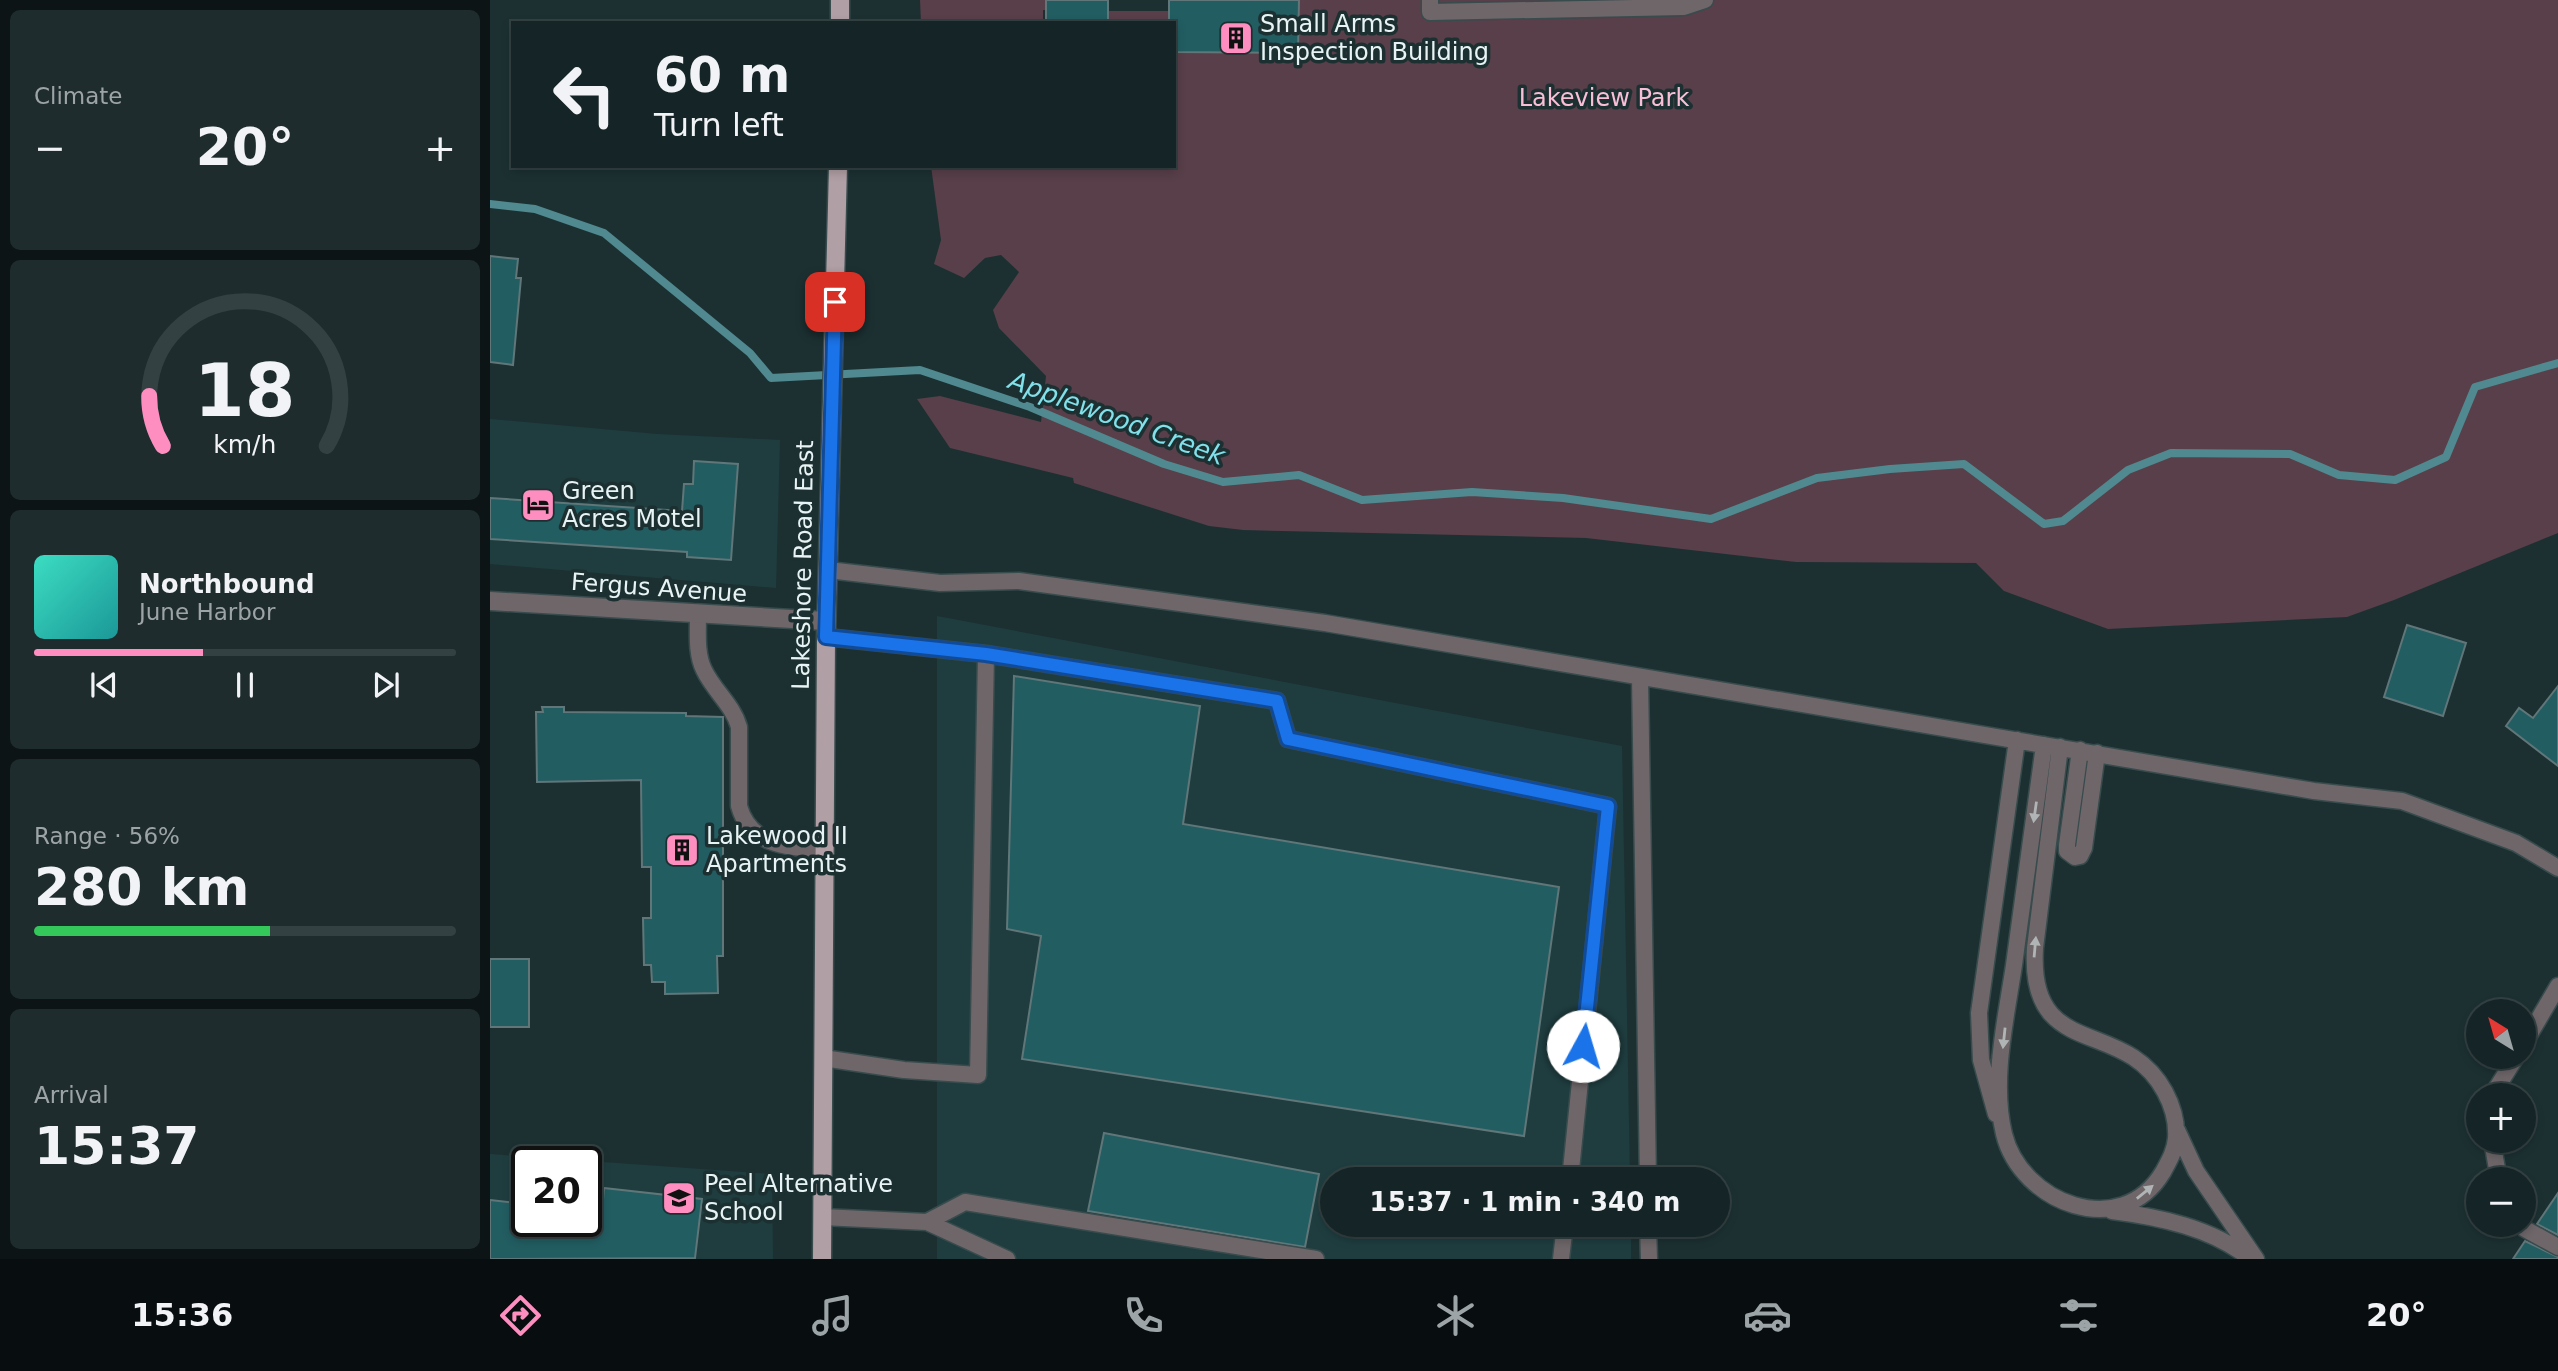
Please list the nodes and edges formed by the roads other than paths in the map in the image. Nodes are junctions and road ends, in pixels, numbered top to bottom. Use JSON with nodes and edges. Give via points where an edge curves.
{"nodes":[{"id":1,"x":839,"y":0,"type":"edge"},
{"id":2,"x":1430,"y":0,"type":"edge"},
{"id":3,"x":1705,"y":0,"type":"edge"},
{"id":4,"x":840,"y":21,"type":"edge"},
{"id":5,"x":838,"y":168,"type":"edge"},
{"id":6,"x":828,"y":570,"type":"junction"},
{"id":7,"x":490,"y":601,"type":"edge"},
{"id":8,"x":698,"y":615,"type":"junction"},
{"id":9,"x":826,"y":629,"type":"junction"},
{"id":10,"x":986,"y":654,"type":"junction"},
{"id":11,"x":1640,"y":678,"type":"junction"},
{"id":12,"x":2017,"y":740,"type":"junction"},
{"id":13,"x":2052,"y":746,"type":"junction"},
{"id":14,"x":2080,"y":750,"type":"junction"},
{"id":15,"x":2097,"y":753,"type":"junction"},
{"id":16,"x":824,"y":850,"type":"junction"},
{"id":17,"x":2558,"y":867,"type":"edge"},
{"id":18,"x":2558,"y":986,"type":"edge"},
{"id":19,"x":2536,"y":1024,"type":"edge"},
{"id":20,"x":823,"y":1058,"type":"junction"},
{"id":21,"x":2175,"y":1125,"type":"junction"},
{"id":22,"x":2005,"y":1137,"type":"junction"},
{"id":23,"x":1571,"y":1167,"type":"edge"},
{"id":24,"x":1648,"y":1167,"type":"edge"},
{"id":25,"x":2106,"y":1210,"type":"junction"},
{"id":26,"x":822,"y":1217,"type":"junction"},
{"id":27,"x":927,"y":1222,"type":"junction"},
{"id":28,"x":2536,"y":1235,"type":"edge"},
{"id":29,"x":1564,"y":1237,"type":"edge"},
{"id":30,"x":1648,"y":1237,"type":"edge"},
{"id":31,"x":2558,"y":1247,"type":"edge"},
{"id":32,"x":822,"y":1259,"type":"edge"},
{"id":33,"x":1007,"y":1259,"type":"edge"},
{"id":34,"x":1316,"y":1259,"type":"edge"},
{"id":35,"x":1562,"y":1259,"type":"edge"},
{"id":36,"x":1649,"y":1259,"type":"edge"},
{"id":37,"x":2253,"y":1259,"type":"edge"}],
"edges":[{"from":1,"to":4,"type":"main road"},
{"from":2,"to":3,"type":"lane","via":[[1430,12],[1684,7]]},
{"from":5,"to":6,"type":"main road","name":"Lakeshore Road East"},
{"from":6,"to":9,"type":"main road","name":"Lakeshore Road East"},
{"from":6,"to":11,"type":"lane","via":[[930,583],[1018,581],[1325,623]]},
{"from":7,"to":8,"type":"street","name":"Fergus Avenue"},
{"from":8,"to":9,"type":"street","name":"Fergus Avenue"},
{"from":8,"to":16,"type":"lane","via":[[703,669],[736,715],[739,727],[742,815],[756,834],[768,841]]},
{"from":9,"to":10,"type":"lane"},
{"from":9,"to":16,"type":"main road","name":"Lakeshore Road East"},
{"from":10,"to":20,"type":"lane","via":[[978,1076]]},
{"from":10,"to":23,"type":"lane","via":[[1277,701],[1288,739],[1608,806]]},
{"from":11,"to":12,"type":"lane"},
{"from":11,"to":24,"type":"lane"},
{"from":12,"to":13,"type":"lane"},
{"from":12,"to":22,"type":"lane","via":[[1979,1013],[1981,1060]]},
{"from":13,"to":14,"type":"lane"},
{"from":21,"to":13,"type":"lane","one_way":true,"via":[[2166,1095],[2149,1069],[2121,1049],[2062,1025],[2037,990],[2035,948]]},
{"from":13,"to":22,"type":"lane","one_way":true,"via":[[2004,1036],[2000,1100]]},
{"from":14,"to":15,"type":"lane"},
{"from":14,"to":15,"type":"lane","via":[[2067,845],[2075,857],[2084,848]]},
{"from":15,"to":17,"type":"lane","via":[[2402,801],[2516,843]]},
{"from":16,"to":20,"type":"main road","name":"Lakeshore Road East"},
{"from":18,"to":19,"type":"lane"},
{"from":20,"to":26,"type":"main road","name":"Lakeshore Road East"},
{"from":25,"to":21,"type":"lane","one_way":true,"via":[[2138,1199],[2158,1180],[2175,1148]]},
{"from":21,"to":37,"type":"lane","via":[[2196,1171]]},
{"from":22,"to":25,"type":"lane","via":[[2016,1160],[2046,1192],[2076,1205]]},
{"from":25,"to":37,"type":"lane","via":[[2166,1220],[2213,1237]]},
{"from":26,"to":27,"type":"lane"},
{"from":26,"to":32,"type":"main road","name":"Lakeshore Road East"},
{"from":27,"to":33,"type":"lane"},
{"from":27,"to":34,"type":"lane","via":[[965,1202]]},
{"from":28,"to":31,"type":"lane"},
{"from":29,"to":35,"type":"lane"},
{"from":30,"to":36,"type":"lane"}]}
